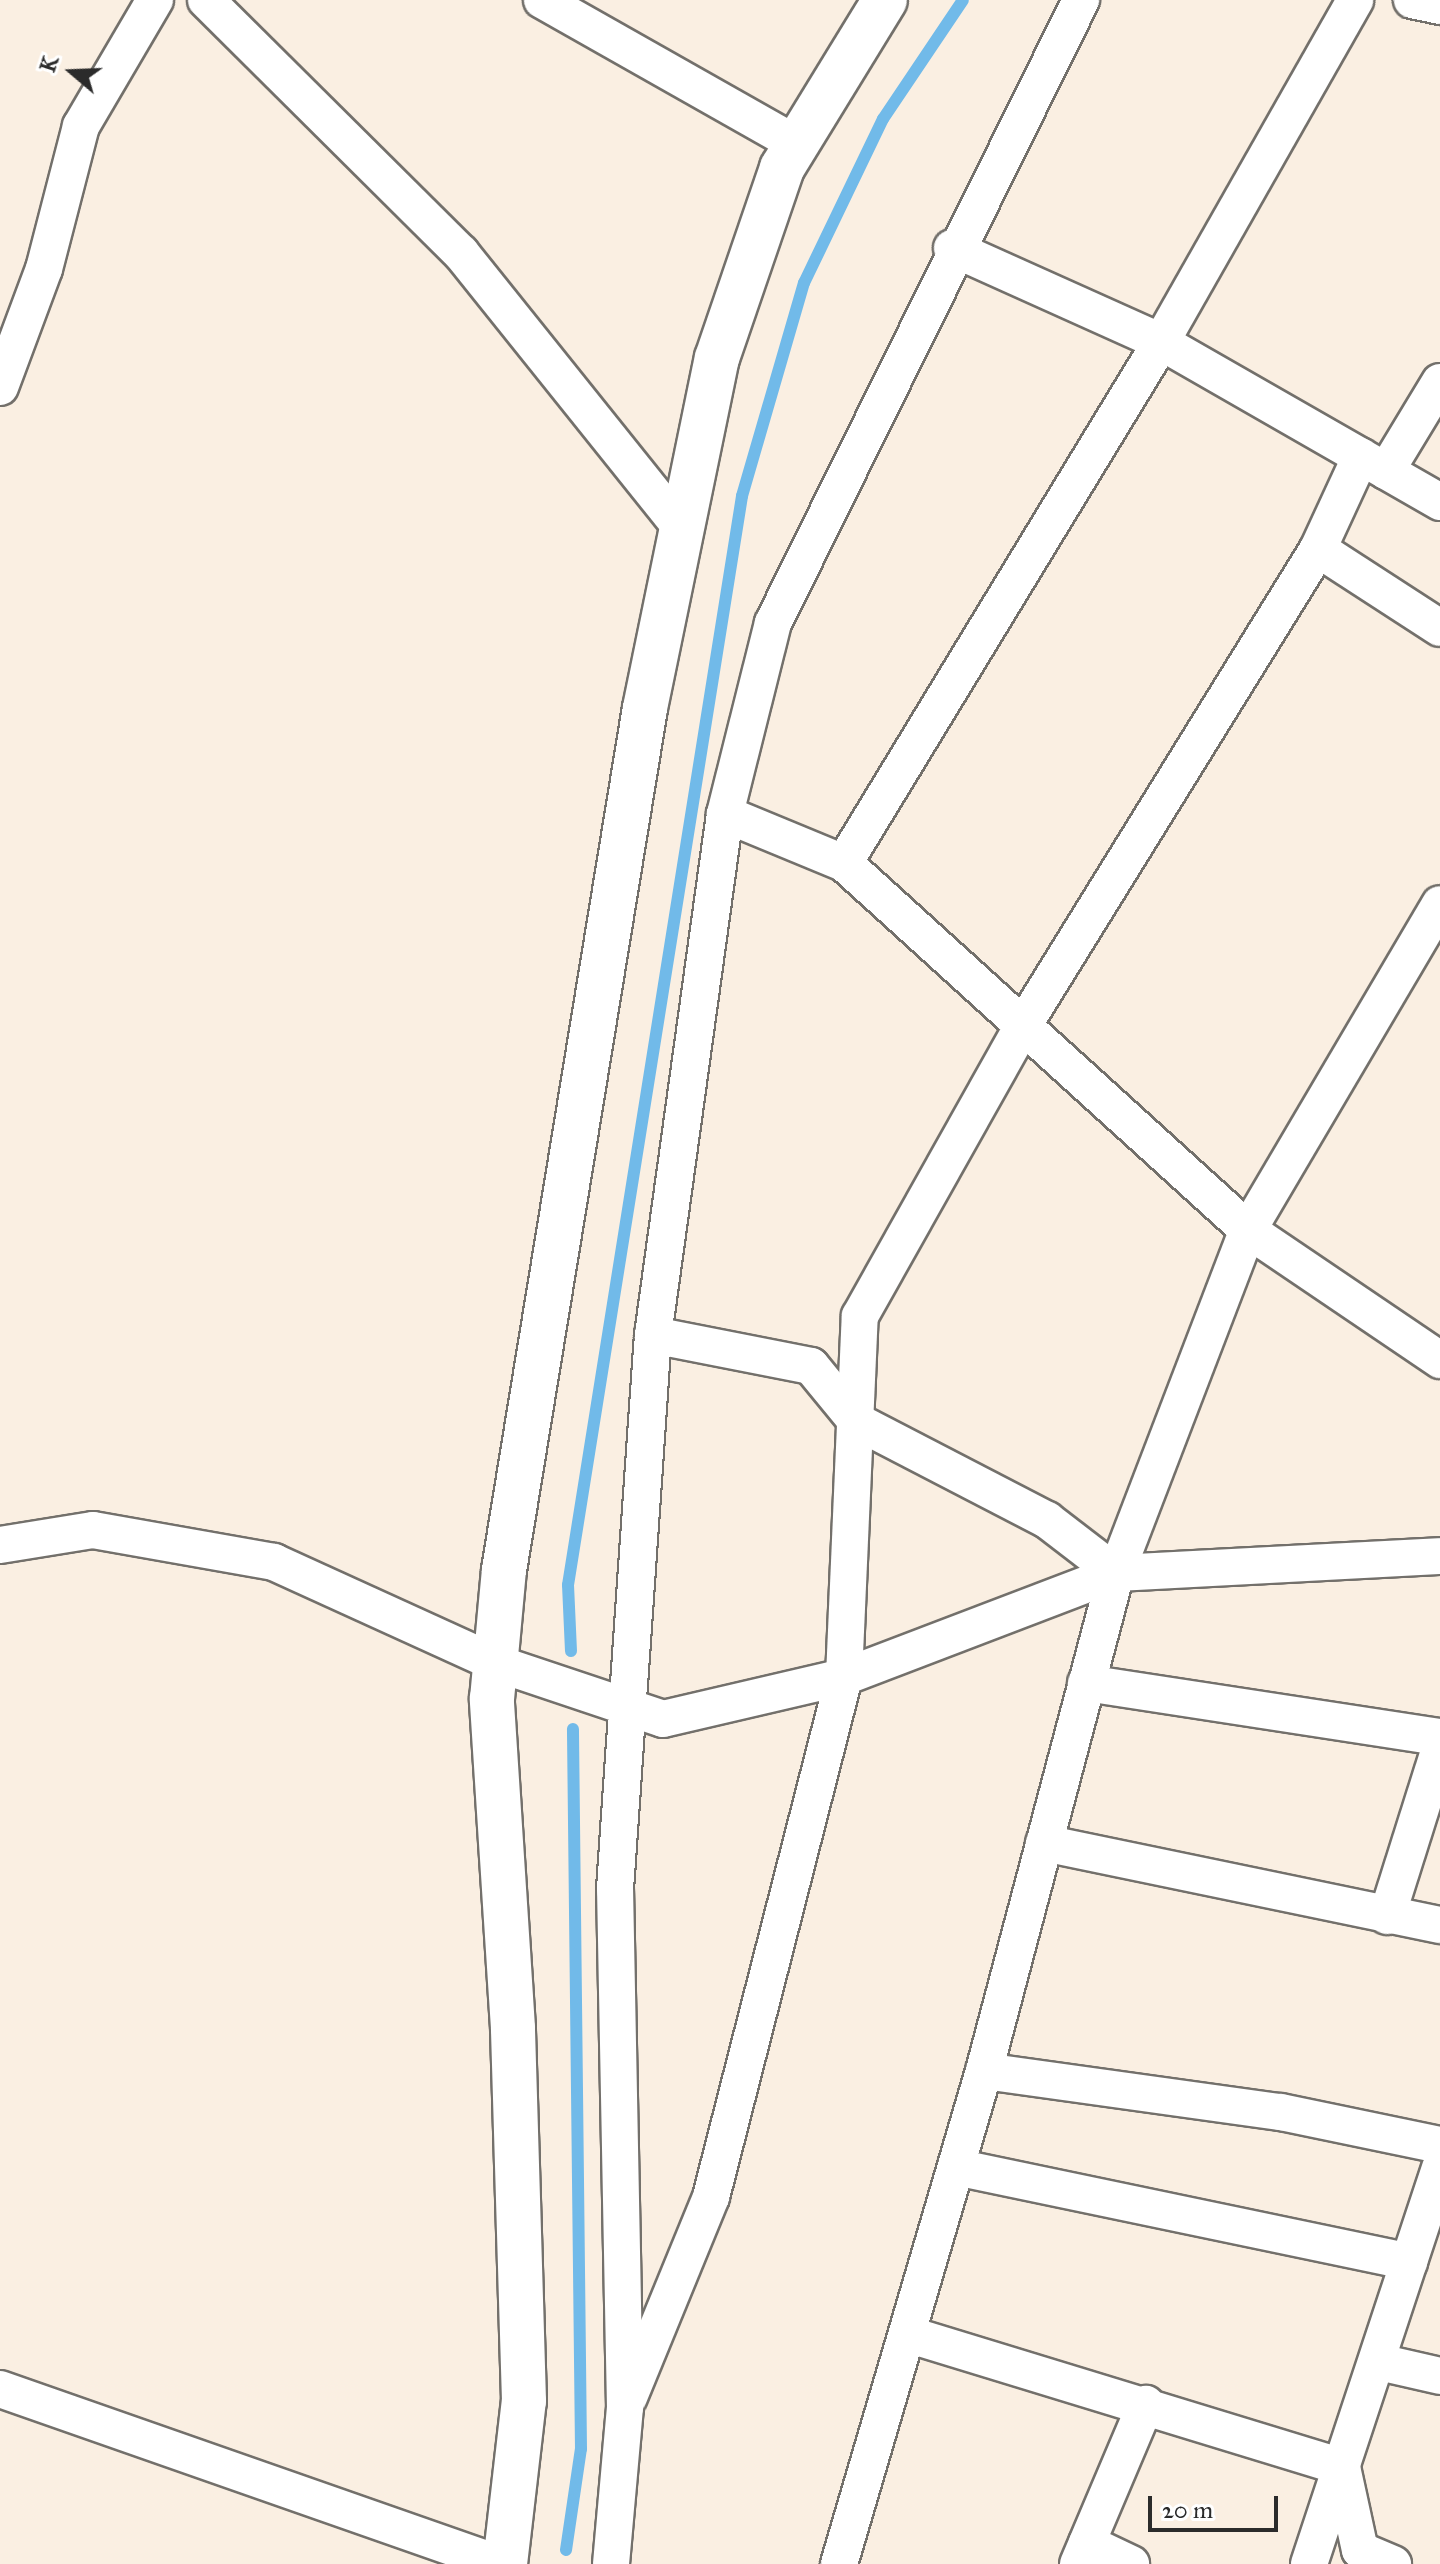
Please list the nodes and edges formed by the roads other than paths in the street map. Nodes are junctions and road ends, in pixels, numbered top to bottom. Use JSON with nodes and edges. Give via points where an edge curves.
{"nodes":[{"id":1,"x":155,"y":0,"type":"edge"},
{"id":2,"x":206,"y":0,"type":"edge"},
{"id":3,"x":542,"y":0,"type":"edge"},
{"id":4,"x":885,"y":0,"type":"edge"},
{"id":5,"x":1081,"y":0,"type":"edge"},
{"id":6,"x":1355,"y":0,"type":"edge"},
{"id":7,"x":1412,"y":0,"type":"edge"},
{"id":8,"x":1440,"y":6,"type":"edge"},
{"id":9,"x":797,"y":144,"type":"junction"},
{"id":10,"x":952,"y":248,"type":"junction"},
{"id":11,"x":1161,"y":342,"type":"junction"},
{"id":12,"x":1440,"y":382,"type":"edge"},
{"id":13,"x":0,"y":387,"type":"edge"},
{"id":14,"x":1373,"y":463,"type":"junction"},
{"id":15,"x":1440,"y":502,"type":"edge"},
{"id":16,"x":682,"y":529,"type":"junction"},
{"id":17,"x":1318,"y":549,"type":"junction"},
{"id":18,"x":1440,"y":628,"type":"edge"},
{"id":19,"x":725,"y":814,"type":"junction"},
{"id":20,"x":844,"y":863,"type":"junction"},
{"id":21,"x":1440,"y":904,"type":"edge"},
{"id":22,"x":1021,"y":1029,"type":"junction"},
{"id":23,"x":1248,"y":1230,"type":"junction"},
{"id":24,"x":653,"y":1335,"type":"junction"},
{"id":25,"x":1435,"y":1344,"type":"edge"},
{"id":26,"x":856,"y":1421,"type":"junction"},
{"id":27,"x":0,"y":1545,"type":"edge"},
{"id":28,"x":1440,"y":1556,"type":"edge"},
{"id":29,"x":1116,"y":1573,"type":"junction"},
{"id":30,"x":496,"y":1663,"type":"junction"},
{"id":31,"x":844,"y":1677,"type":"junction"},
{"id":32,"x":1086,"y":1683,"type":"junction"},
{"id":33,"x":629,"y":1709,"type":"junction"},
{"id":34,"x":1440,"y":1737,"type":"edge"},
{"id":35,"x":1440,"y":1748,"type":"edge"},
{"id":36,"x":1044,"y":1843,"type":"junction"},
{"id":37,"x":1387,"y":1916,"type":"junction"},
{"id":38,"x":1440,"y":1925,"type":"edge"},
{"id":39,"x":984,"y":2071,"type":"junction"},
{"id":40,"x":1440,"y":2145,"type":"edge"},
{"id":41,"x":956,"y":2167,"type":"junction"},
{"id":42,"x":1440,"y":2167,"type":"edge"},
{"id":43,"x":1409,"y":2262,"type":"junction"},
{"id":44,"x":907,"y":2334,"type":"junction"},
{"id":45,"x":1379,"y":2362,"type":"junction"},
{"id":46,"x":1440,"y":2376,"type":"edge"},
{"id":47,"x":0,"y":2389,"type":"edge"},
{"id":48,"x":1146,"y":2404,"type":"junction"},
{"id":49,"x":625,"y":2408,"type":"junction"},
{"id":50,"x":1342,"y":2467,"type":"junction"},
{"id":51,"x":1083,"y":2554,"type":"edge"},
{"id":52,"x":503,"y":2564,"type":"edge"},
{"id":53,"x":611,"y":2564,"type":"edge"},
{"id":54,"x":839,"y":2564,"type":"edge"},
{"id":55,"x":1131,"y":2564,"type":"edge"},
{"id":56,"x":1309,"y":2564,"type":"edge"},
{"id":57,"x":1393,"y":2564,"type":"edge"}],
"edges":[{"from":1,"to":13,"type":"street","via":[[81,126],[44,269]]},
{"from":2,"to":16,"type":"street","via":[[461,253]]},
{"from":3,"to":9,"type":"street"},
{"from":4,"to":9,"type":"street"},
{"from":5,"to":10,"type":"street"},
{"from":6,"to":11,"type":"street"},
{"from":7,"to":8,"type":"street"},
{"from":9,"to":16,"type":"street","via":[[717,358]]},
{"from":10,"to":11,"type":"street"},
{"from":10,"to":19,"type":"street","via":[[773,623]]},
{"from":11,"to":14,"type":"street"},
{"from":11,"to":20,"type":"street"},
{"from":12,"to":14,"type":"street"},
{"from":14,"to":15,"type":"street"},
{"from":14,"to":17,"type":"street"},
{"from":16,"to":30,"type":"street","via":[[645,708],[504,1570]]},
{"from":17,"to":18,"type":"street"},
{"from":17,"to":22,"type":"street"},
{"from":19,"to":20,"type":"street"},
{"from":19,"to":24,"type":"street"},
{"from":20,"to":22,"type":"street"},
{"from":21,"to":23,"type":"street"},
{"from":22,"to":23,"type":"street"},
{"from":22,"to":26,"type":"street","via":[[860,1316]]},
{"from":23,"to":25,"type":"street"},
{"from":23,"to":29,"type":"street"},
{"from":24,"to":26,"type":"street","via":[[811,1366]]},
{"from":24,"to":33,"type":"street"},
{"from":26,"to":29,"type":"street","via":[[1047,1520]]},
{"from":26,"to":31,"type":"street"},
{"from":27,"to":30,"type":"street","via":[[93,1530],[274,1562]]},
{"from":28,"to":29,"type":"street"},
{"from":29,"to":31,"type":"street"},
{"from":29,"to":32,"type":"street"},
{"from":30,"to":33,"type":"street"},
{"from":30,"to":52,"type":"street","via":[[524,2401]]},
{"from":31,"to":33,"type":"street","via":[[663,1719]]},
{"from":31,"to":49,"type":"street","via":[[711,2197]]},
{"from":32,"to":34,"type":"street"},
{"from":32,"to":36,"type":"street"},
{"from":33,"to":49,"type":"street","via":[[615,1889]]},
{"from":35,"to":37,"type":"street"},
{"from":36,"to":37,"type":"street"},
{"from":36,"to":39,"type":"street"},
{"from":37,"to":38,"type":"street"},
{"from":39,"to":40,"type":"street","via":[[1281,2112]]},
{"from":39,"to":41,"type":"street"},
{"from":41,"to":43,"type":"street"},
{"from":41,"to":44,"type":"street"},
{"from":42,"to":43,"type":"street"},
{"from":43,"to":45,"type":"street"},
{"from":44,"to":48,"type":"street"},
{"from":44,"to":54,"type":"street"},
{"from":45,"to":46,"type":"street"},
{"from":45,"to":50,"type":"street"},
{"from":47,"to":52,"type":"street"},
{"from":48,"to":50,"type":"street"},
{"from":48,"to":51,"type":"street"},
{"from":49,"to":53,"type":"street"},
{"from":50,"to":56,"type":"street"},
{"from":50,"to":57,"type":"street","via":[[1360,2550]]},
{"from":51,"to":55,"type":"street"}]}
